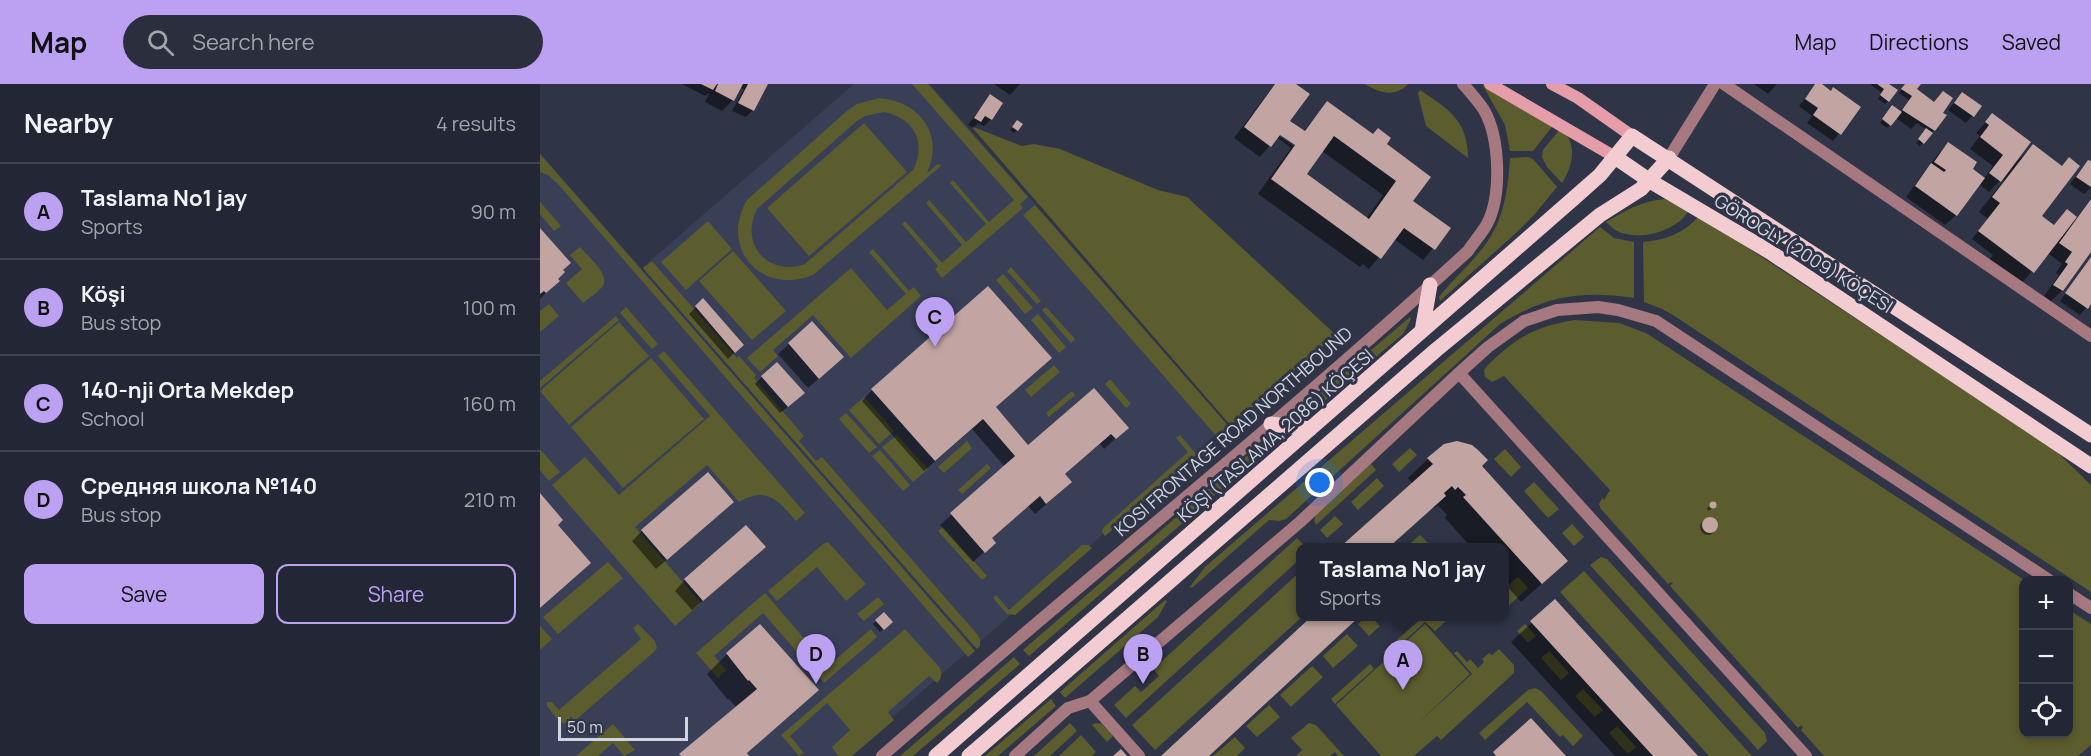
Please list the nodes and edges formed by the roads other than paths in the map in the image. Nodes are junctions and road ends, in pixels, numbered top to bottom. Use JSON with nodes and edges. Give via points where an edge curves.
{"nodes":[{"id":1,"x":1463,"y":84,"type":"edge"},
{"id":2,"x":1490,"y":84,"type":"edge"},
{"id":3,"x":1552,"y":84,"type":"edge"},
{"id":4,"x":1715,"y":84,"type":"edge"},
{"id":5,"x":1724,"y":84,"type":"edge"},
{"id":6,"x":1632,"y":136,"type":"junction"},
{"id":7,"x":1615,"y":157,"type":"junction"},
{"id":8,"x":1669,"y":158,"type":"junction"},
{"id":9,"x":1650,"y":181,"type":"junction"},
{"id":10,"x":1430,"y":285,"type":"junction"},
{"id":11,"x":1422,"y":331,"type":"junction"},
{"id":12,"x":2091,"y":336,"type":"edge"},
{"id":13,"x":1459,"y":373,"type":"junction"},
{"id":14,"x":1271,"y":424,"type":"junction"},
{"id":15,"x":1310,"y":429,"type":"junction"},
{"id":16,"x":2091,"y":435,"type":"edge"},
{"id":17,"x":2091,"y":466,"type":"edge"},
{"id":18,"x":2043,"y":576,"type":"edge"},
{"id":19,"x":2073,"y":596,"type":"edge"},
{"id":20,"x":2091,"y":608,"type":"edge"},
{"id":21,"x":1090,"y":701,"type":"junction"},
{"id":22,"x":882,"y":756,"type":"edge"},
{"id":23,"x":936,"y":756,"type":"edge"},
{"id":24,"x":969,"y":756,"type":"edge"},
{"id":25,"x":1015,"y":756,"type":"edge"},
{"id":26,"x":1139,"y":756,"type":"edge"},
{"id":27,"x":1806,"y":756,"type":"edge"}],
"edges":[{"from":1,"to":10,"type":"street","name":"KOSI FRONTAGE ROAD NORTHBOUND","via":[[1484,110],[1492,131],[1497,182],[1487,224],[1468,251]]},
{"from":2,"to":7,"type":"main road","name":"GÖROGLY (2009) KÖÇESI"},
{"from":3,"to":6,"type":"main road","name":"GÖROGLY (2009) KÖÇESI"},
{"from":4,"to":8,"type":"street"},
{"from":5,"to":12,"type":"street"},
{"from":6,"to":7,"type":"main road","name":"KÖŞI (TASLAMA, 2086) KÖÇESI"},
{"from":6,"to":8,"type":"main road","name":"GÖROGLY (2009) KÖÇESI"},
{"from":7,"to":9,"type":"main road","name":"GÖROGLY (2009) KÖÇESI"},
{"from":7,"to":11,"type":"main road","name":"KÖŞI (TASLAMA, 2086) KÖÇESI"},
{"from":8,"to":9,"type":"main road"},
{"from":8,"to":16,"type":"main road","name":"GÖROGLY (2009) KÖÇESI"},
{"from":9,"to":17,"type":"main road","name":"GÖROGLY (2009) KÖÇESI","via":[[1770,252]]},
{"from":9,"to":24,"type":"main road","via":[[1600,215],[1436,350]]},
{"from":10,"to":11,"type":"main road"},
{"from":10,"to":14,"type":"street","name":"KOSI FRONTAGE ROAD NORTHBOUND"},
{"from":11,"to":15,"type":"main road","name":"KÖŞI (TASLAMA, 2086) KÖÇESI"},
{"from":13,"to":18,"type":"street","via":[[1505,334],[1538,315],[1598,307],[1656,321]]},
{"from":13,"to":21,"type":"street","via":[[1300,522]]},
{"from":13,"to":27,"type":"street"},
{"from":14,"to":15,"type":"main road"},
{"from":14,"to":22,"type":"street","name":"KOSI FRONTAGE ROAD NORTHBOUND"},
{"from":15,"to":23,"type":"main road","name":"KÖŞI (TASLAMA, 2086) KÖÇESI"},
{"from":19,"to":20,"type":"street"},
{"from":21,"to":25,"type":"street","via":[[1068,708]]},
{"from":21,"to":26,"type":"street"}]}
